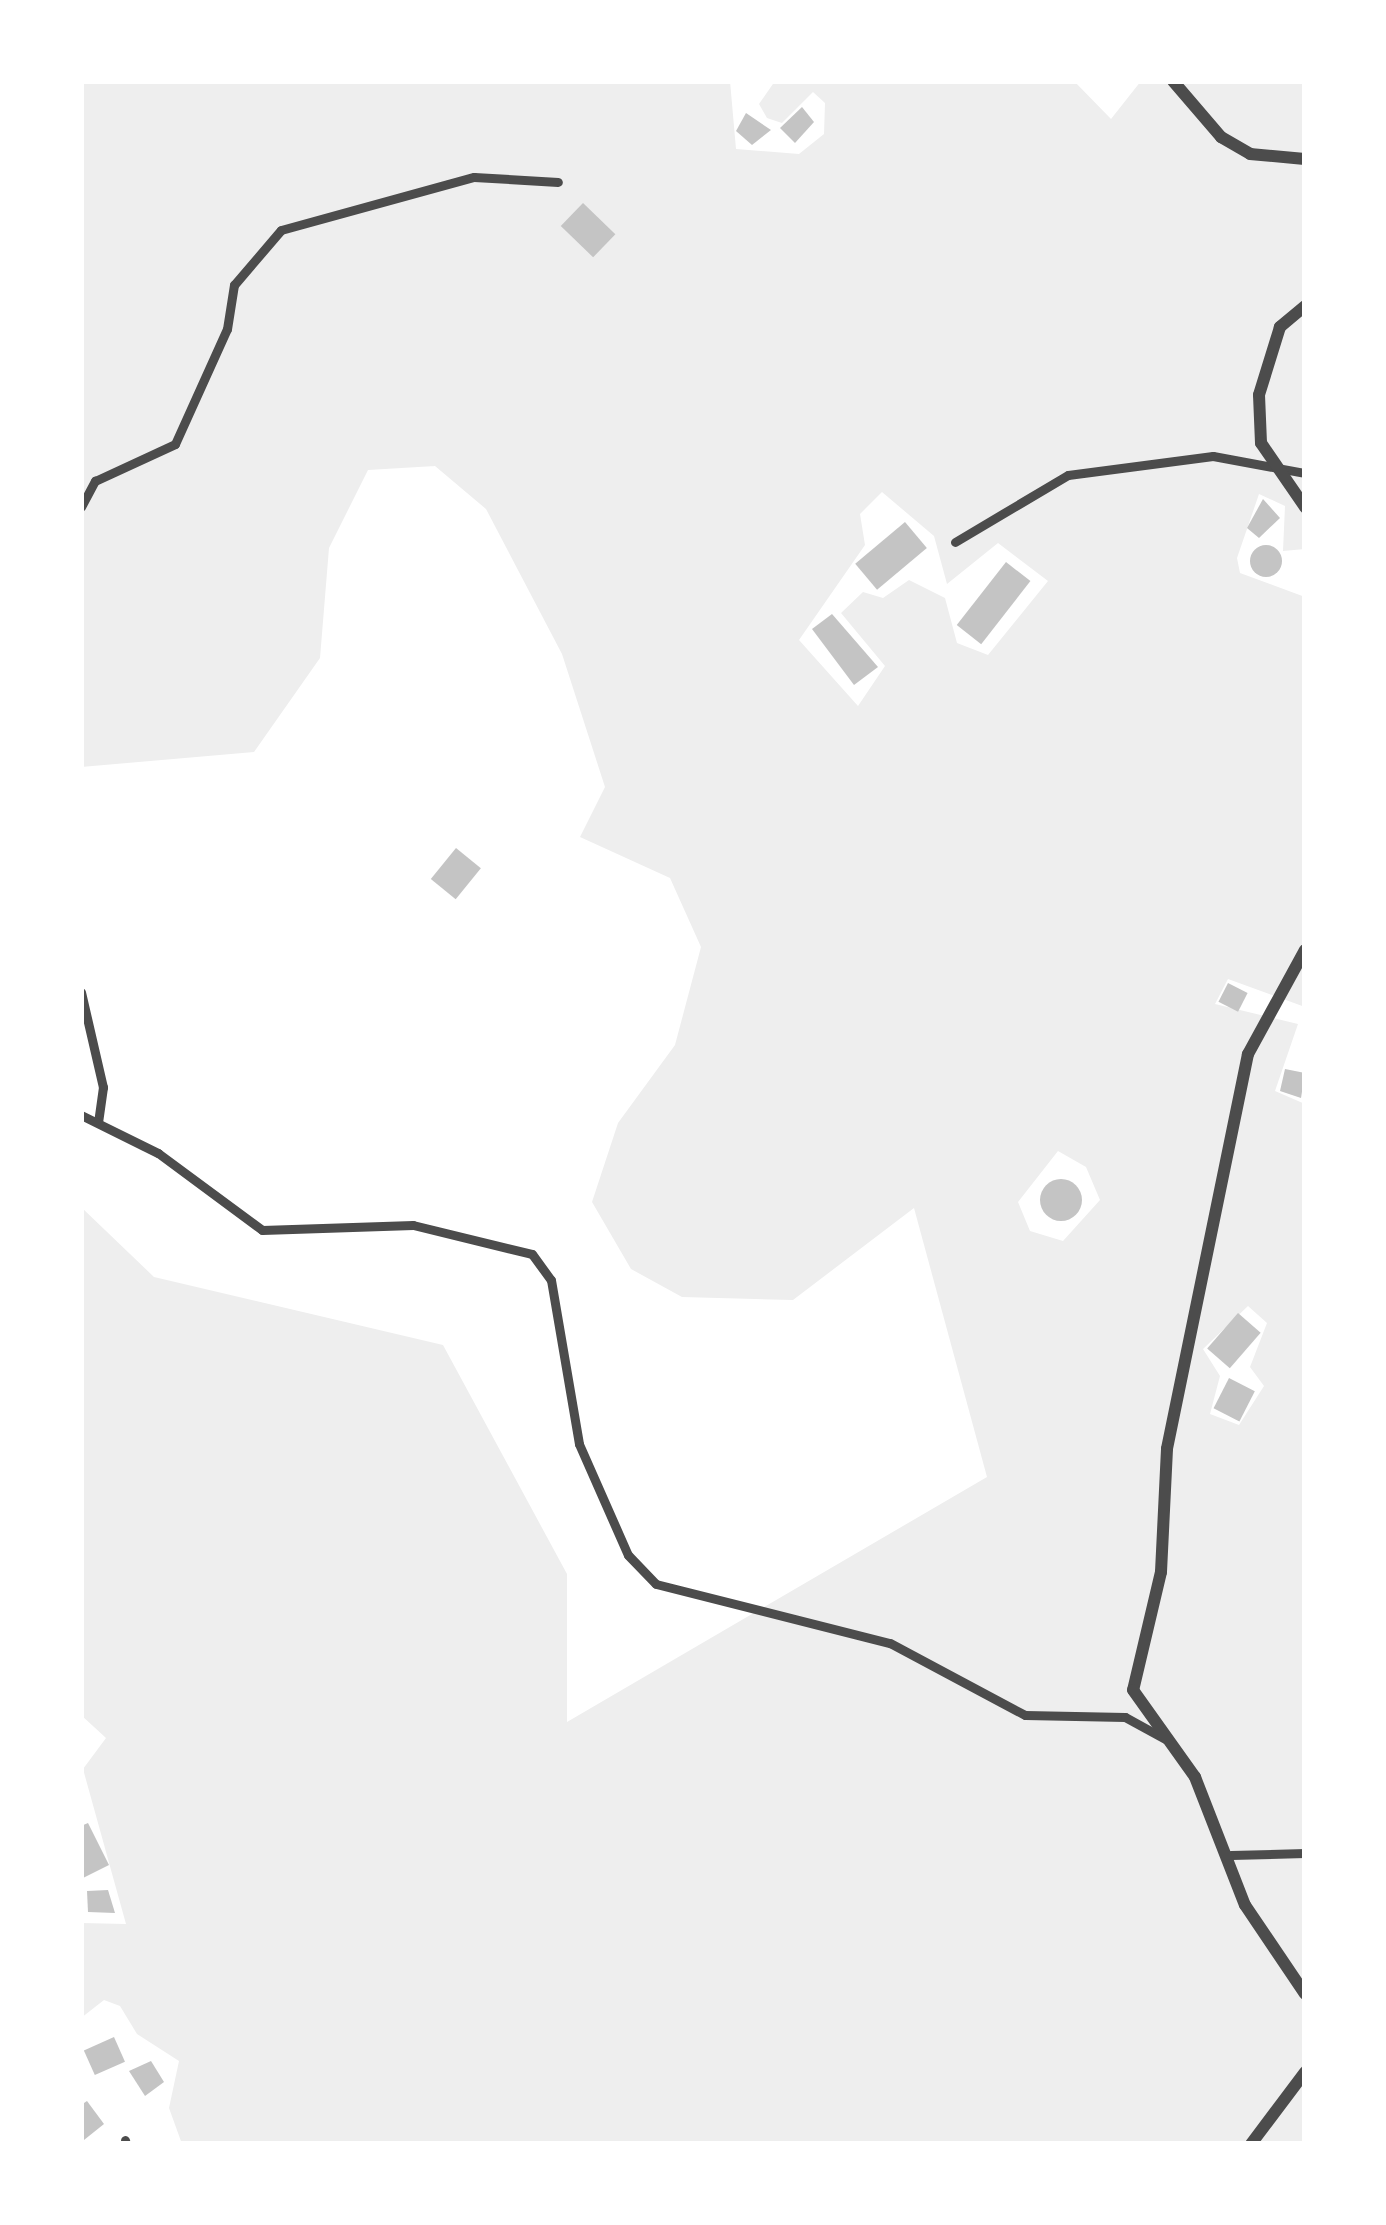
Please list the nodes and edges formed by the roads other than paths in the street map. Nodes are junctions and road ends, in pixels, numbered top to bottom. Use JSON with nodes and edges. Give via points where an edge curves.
{"nodes":[{"id":1,"x":1173,"y":81,"type":"edge"},
{"id":2,"x":1305,"y":159,"type":"edge"},
{"id":3,"x":558,"y":182,"type":"dead end"},
{"id":4,"x":1305,"y":306,"type":"edge"},
{"id":5,"x":1275,"y":472,"type":"junction"},
{"id":6,"x":1305,"y":473,"type":"edge"},
{"id":7,"x":81,"y":507,"type":"edge"},
{"id":8,"x":1305,"y":507,"type":"edge"},
{"id":9,"x":955,"y":542,"type":"dead end"},
{"id":10,"x":1305,"y":950,"type":"edge"},
{"id":11,"x":81,"y":992,"type":"edge"},
{"id":12,"x":81,"y":1114,"type":"edge"},
{"id":13,"x":98,"y":1120,"type":"junction"},
{"id":14,"x":1179,"y":1749,"type":"junction"},
{"id":15,"x":1305,"y":1853,"type":"edge"},
{"id":16,"x":1231,"y":1856,"type":"junction"},
{"id":17,"x":1305,"y":1994,"type":"edge"},
{"id":18,"x":1305,"y":2072,"type":"edge"},
{"id":19,"x":1251,"y":2144,"type":"edge"}],
"edges":[{"from":1,"to":2,"type":"street","via":[[1221,137],[1250,154]]},
{"from":3,"to":7,"type":"street","via":[[474,177],[281,230],[234,284],[227,329],[175,444],[95,481]]},
{"from":4,"to":5,"type":"street","via":[[1280,327],[1259,395]]},
{"from":5,"to":6,"type":"street"},
{"from":5,"to":8,"type":"street"},
{"from":5,"to":9,"type":"street","via":[[1213,456],[1068,475]]},
{"from":10,"to":14,"type":"street","via":[[1248,1054],[1167,1449],[1161,1571],[1133,1690]]},
{"from":11,"to":13,"type":"street","via":[[103,1087]]},
{"from":12,"to":13,"type":"street"},
{"from":13,"to":14,"type":"street","via":[[262,1230],[400,1224],[532,1254],[551,1280],[579,1444],[628,1555],[656,1584],[890,1643],[1024,1715],[1125,1717]]},
{"from":14,"to":16,"type":"street"},
{"from":15,"to":16,"type":"street"},
{"from":16,"to":17,"type":"street","via":[[1245,1905]]},
{"from":18,"to":19,"type":"street"}]}
